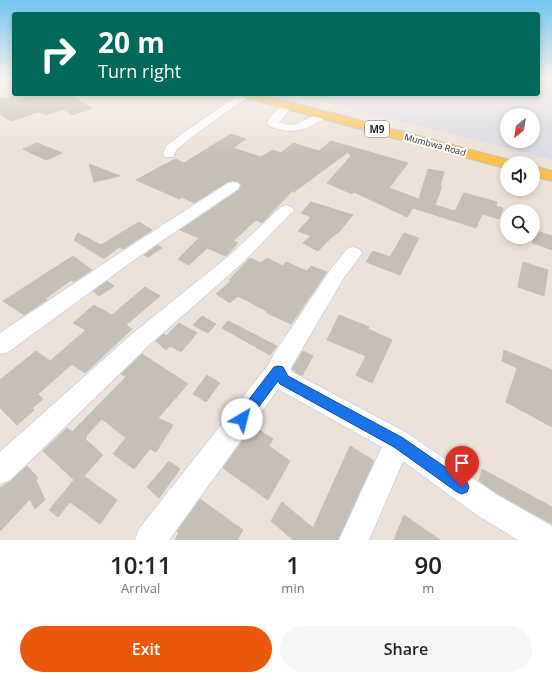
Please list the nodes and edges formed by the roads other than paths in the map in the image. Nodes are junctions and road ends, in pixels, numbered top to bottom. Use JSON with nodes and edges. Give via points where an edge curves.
{"nodes":[{"id":1,"x":232,"y":104,"type":"edge"},
{"id":2,"x":282,"y":104,"type":"edge"},
{"id":3,"x":288,"y":106,"type":"junction"},
{"id":4,"x":323,"y":115,"type":"junction"},
{"id":5,"x":169,"y":154,"type":"dead end"},
{"id":6,"x":500,"y":162,"type":"edge"},
{"id":7,"x":540,"y":173,"type":"edge"},
{"id":8,"x":552,"y":176,"type":"edge"},
{"id":9,"x":233,"y":186,"type":"dead end"},
{"id":10,"x":286,"y":210,"type":"dead end"},
{"id":11,"x":353,"y":253,"type":"dead end"},
{"id":12,"x":0,"y":345,"type":"edge"},
{"id":13,"x":278,"y":371,"type":"junction"},
{"id":14,"x":398,"y":442,"type":"junction"},
{"id":15,"x":0,"y":470,"type":"edge"},
{"id":16,"x":150,"y":540,"type":"edge"},
{"id":17,"x":354,"y":540,"type":"edge"},
{"id":18,"x":547,"y":540,"type":"edge"}],
"edges":[{"from":1,"to":5,"type":"street","via":[[190,133],[170,149]]},
{"from":2,"to":3,"type":"main road","name":"Mumbwa Road","number":"M9"},
{"from":3,"to":4,"type":"main road","name":"Mumbwa Road","number":"M9"},
{"from":3,"to":4,"type":"street","via":[[273,124],[298,129]]},
{"from":4,"to":6,"type":"main road","name":"Mumbwa Road","number":"M9"},
{"from":7,"to":8,"type":"main road"},
{"from":9,"to":12,"type":"street"},
{"from":10,"to":15,"type":"street","via":[[235,260],[140,340]]},
{"from":11,"to":13,"type":"street","via":[[337,274]]},
{"from":13,"to":14,"type":"street","via":[[284,380]]},
{"from":13,"to":16,"type":"street"},
{"from":14,"to":17,"type":"street"},
{"from":14,"to":18,"type":"street","via":[[487,505]]}]}
